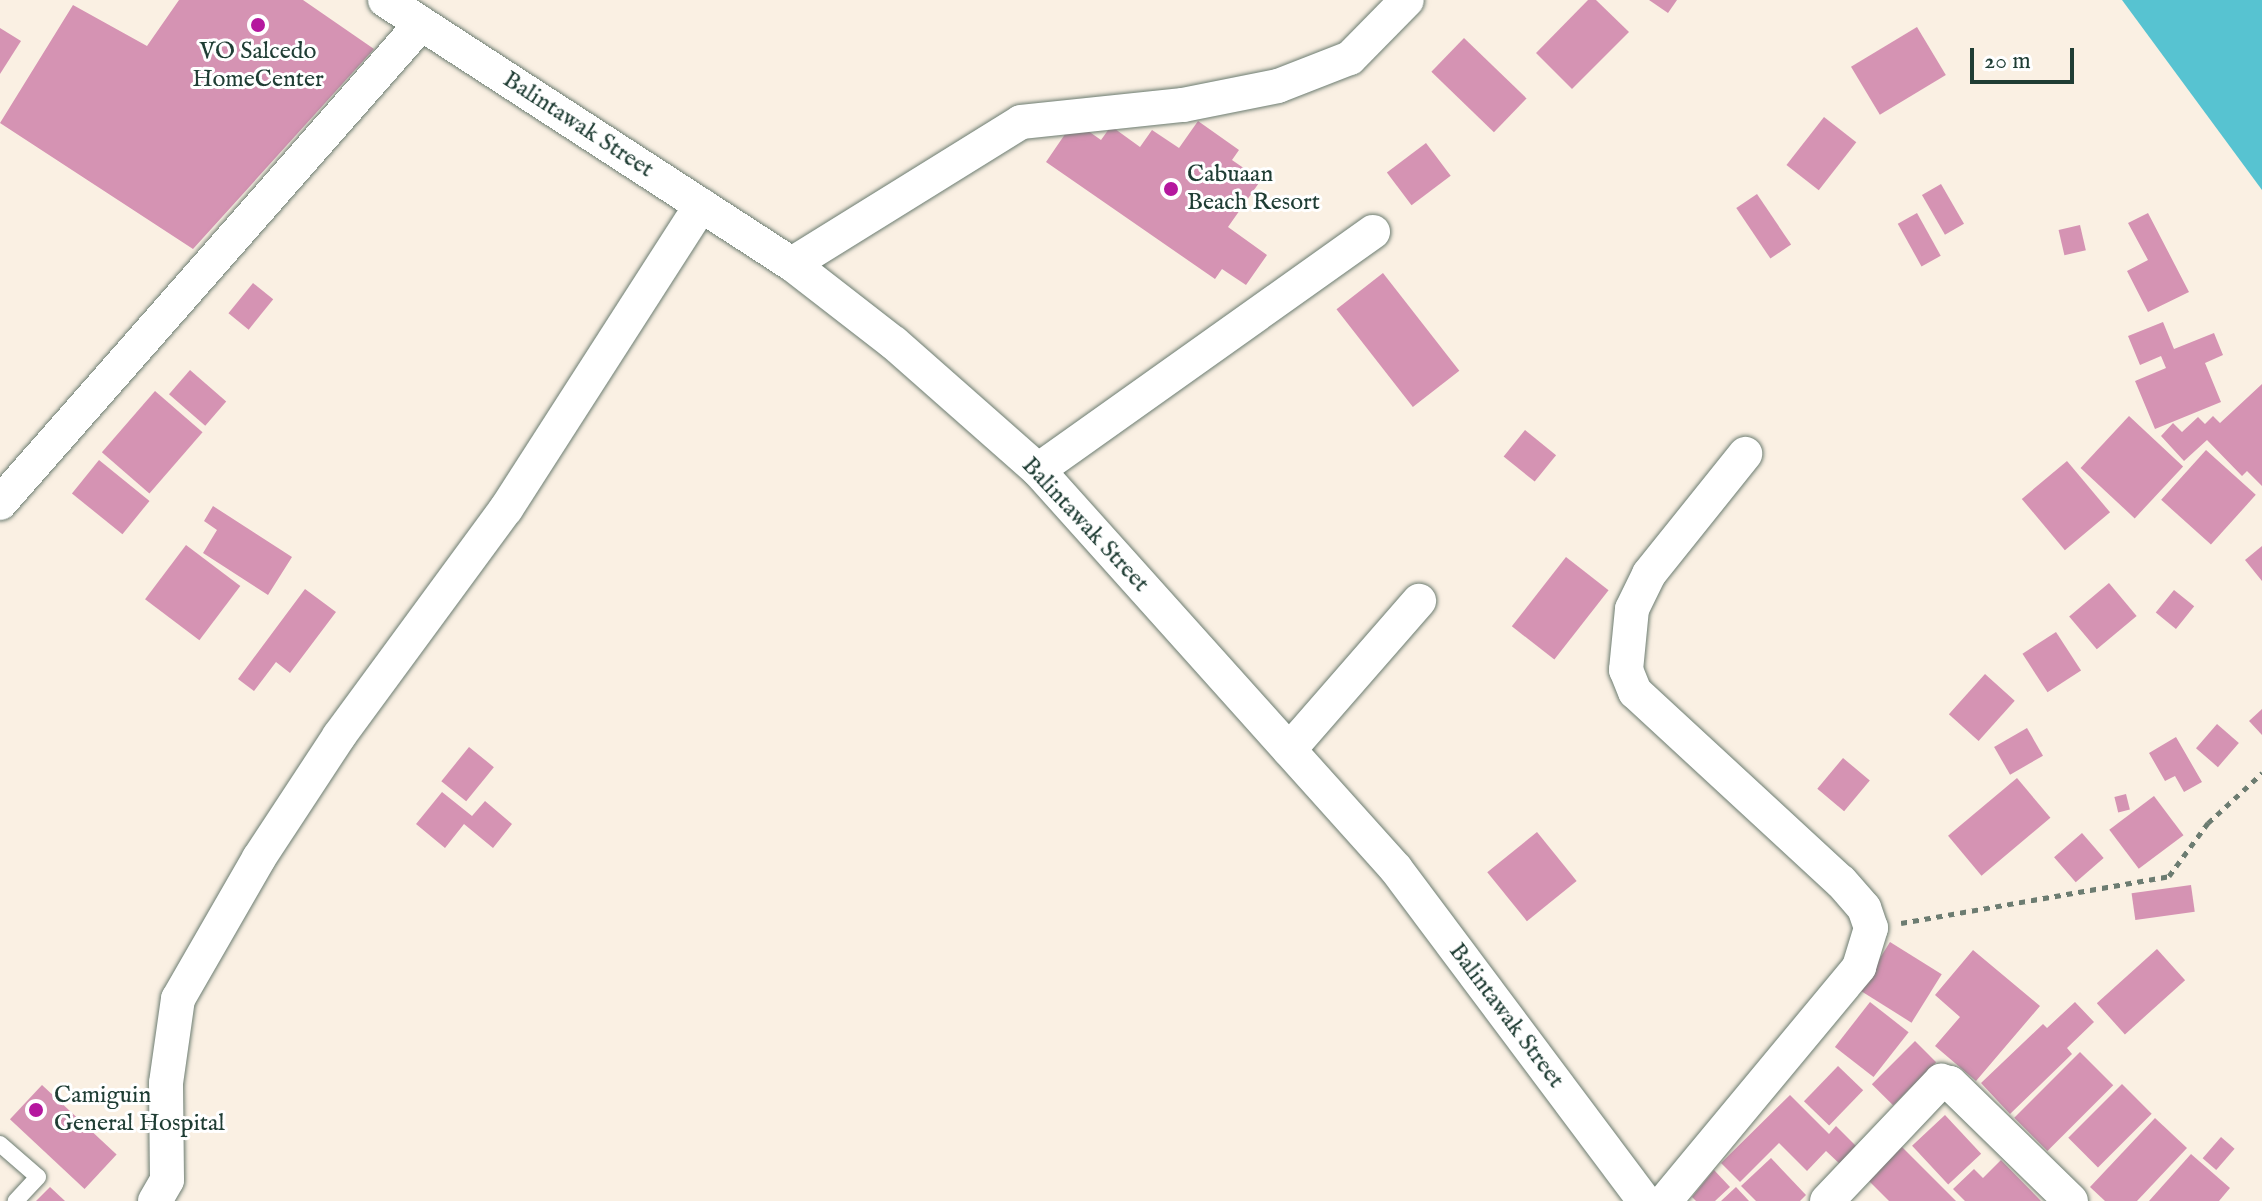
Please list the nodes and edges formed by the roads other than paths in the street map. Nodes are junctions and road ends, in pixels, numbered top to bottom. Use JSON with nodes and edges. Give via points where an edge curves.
{"nodes":[{"id":1,"x":385,"y":0,"type":"edge"},
{"id":2,"x":1407,"y":0,"type":"edge"},
{"id":3,"x":421,"y":24,"type":"junction"},
{"id":4,"x":701,"y":205,"type":"junction"},
{"id":5,"x":1373,"y":232,"type":"dead end"},
{"id":6,"x":792,"y":264,"type":"junction"},
{"id":7,"x":1745,"y":454,"type":"dead end"},
{"id":8,"x":1038,"y":470,"type":"junction"},
{"id":9,"x":0,"y":503,"type":"edge"},
{"id":10,"x":1419,"y":601,"type":"dead end"},
{"id":11,"x":1289,"y":750,"type":"junction"},
{"id":12,"x":0,"y":1144,"type":"edge"},
{"id":13,"x":16,"y":1201,"type":"edge"},
{"id":14,"x":155,"y":1201,"type":"edge"},
{"id":15,"x":1644,"y":1201,"type":"edge"},
{"id":16,"x":1665,"y":1201,"type":"edge"},
{"id":17,"x":1827,"y":1201,"type":"edge"},
{"id":18,"x":2071,"y":1201,"type":"edge"}],
"edges":[{"from":1,"to":3,"type":"street","name":"Balintawak Street"},
{"from":2,"to":6,"type":"street","via":[[1350,58],[1292,82],[1183,105],[1021,122]]},
{"from":3,"to":4,"type":"street","name":"Balintawak Street"},
{"from":3,"to":9,"type":"street"},
{"from":4,"to":6,"type":"street","name":"Balintawak Street"},
{"from":4,"to":14,"type":"street","via":[[506,509],[339,736],[259,858],[178,999],[166,1083],[167,1180]]},
{"from":5,"to":8,"type":"street"},
{"from":6,"to":8,"type":"street","name":"Balintawak Street","via":[[894,343]]},
{"from":7,"to":16,"type":"street","via":[[1649,574],[1632,609],[1626,670],[1635,692],[1841,882],[1864,908],[1871,928],[1859,967]]},
{"from":8,"to":11,"type":"street","name":"Balintawak Street"},
{"from":10,"to":11,"type":"street"},
{"from":11,"to":15,"type":"street","name":"Balintawak Street","via":[[1396,869]]},
{"from":12,"to":13,"type":"lane","via":[[38,1177]]},
{"from":17,"to":18,"type":"street","via":[[1941,1081],[1950,1083]]}]}
